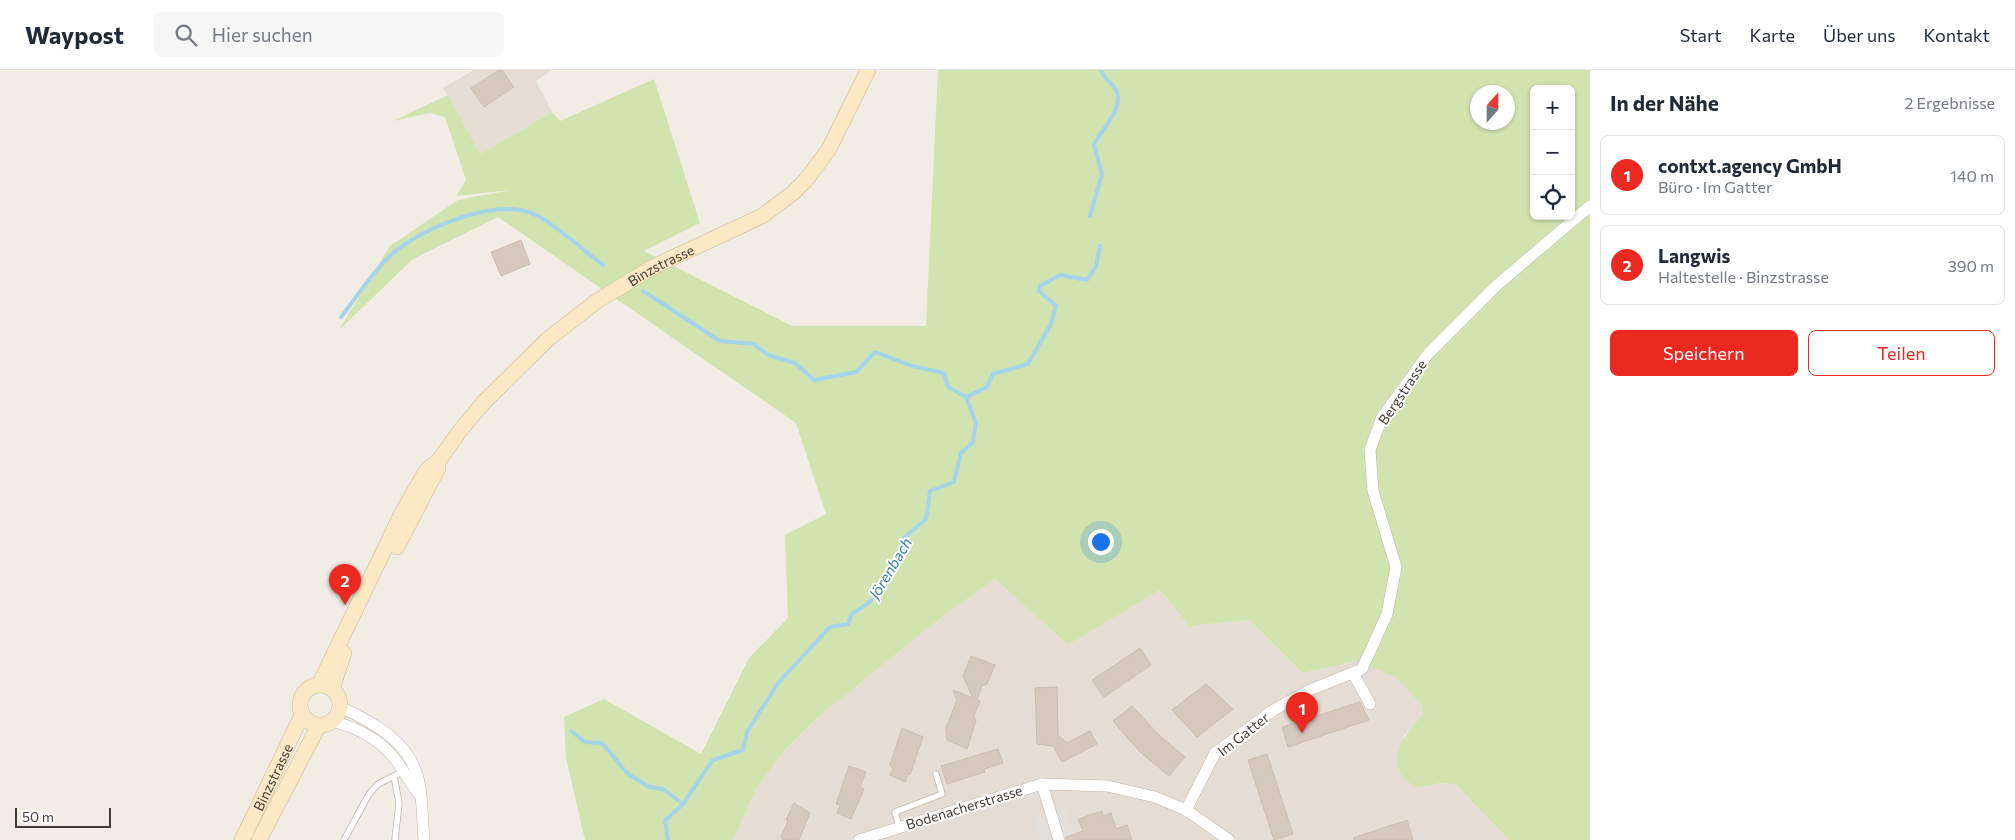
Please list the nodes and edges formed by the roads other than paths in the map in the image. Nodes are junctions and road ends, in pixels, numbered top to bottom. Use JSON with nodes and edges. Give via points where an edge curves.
{"nodes":[{"id":1,"x":868,"y":70,"type":"edge"},
{"id":2,"x":1590,"y":206,"type":"edge"},
{"id":3,"x":1358,"y":671,"type":"junction"},
{"id":4,"x":326,"y":687,"type":"junction"},
{"id":5,"x":1370,"y":704,"type":"dead end"},
{"id":6,"x":340,"y":707,"type":"junction"},
{"id":7,"x":302,"y":715,"type":"junction"},
{"id":8,"x":325,"y":723,"type":"junction"},
{"id":9,"x":415,"y":767,"type":"junction"},
{"id":10,"x":399,"y":774,"type":"junction"},
{"id":11,"x":936,"y":774,"type":"dead end"},
{"id":12,"x":1042,"y":784,"type":"junction"},
{"id":13,"x":420,"y":795,"type":"junction"},
{"id":14,"x":1186,"y":810,"type":"junction"},
{"id":15,"x":899,"y":827,"type":"junction"},
{"id":16,"x":242,"y":840,"type":"edge"},
{"id":17,"x":259,"y":840,"type":"edge"},
{"id":18,"x":344,"y":840,"type":"edge"},
{"id":19,"x":395,"y":840,"type":"edge"},
{"id":20,"x":424,"y":840,"type":"edge"},
{"id":21,"x":859,"y":840,"type":"edge"},
{"id":22,"x":1059,"y":840,"type":"edge"},
{"id":23,"x":1229,"y":840,"type":"edge"}],
"edges":[{"from":1,"to":4,"type":"main road","name":"Binzstrasse","via":[[829,149],[778,206],[745,225],[655,266],[597,301],[525,360],[489,396],[440,459],[436,475]]},
{"from":2,"to":3,"type":"street","name":"Bergstrasse","via":[[1497,286],[1428,354],[1382,417],[1370,450],[1373,491],[1396,567],[1387,614]]},
{"from":3,"to":5,"type":"street"},
{"from":3,"to":14,"type":"street","name":"Im Gatter","via":[[1310,690],[1272,711],[1215,753]]},
{"from":4,"to":6,"type":"main road","via":[[339,700]]},
{"from":4,"to":7,"type":"main road","via":[[306,690],[299,708]]},
{"from":6,"to":8,"type":"main road"},
{"from":6,"to":9,"type":"street","via":[[383,730],[397,742]]},
{"from":7,"to":8,"type":"main road","via":[[306,720]]},
{"from":7,"to":16,"type":"main road","name":"Binzstrasse"},
{"from":8,"to":10,"type":"street","via":[[357,728],[375,739],[389,752]]},
{"from":8,"to":17,"type":"main road","name":"Binzstrasse"},
{"from":9,"to":10,"type":"lane"},
{"from":9,"to":13,"type":"street"},
{"from":10,"to":13,"type":"street"},
{"from":10,"to":18,"type":"lane","via":[[378,784],[369,794]]},
{"from":10,"to":19,"type":"lane"},
{"from":11,"to":15,"type":"lane","via":[[942,794],[895,812]]},
{"from":12,"to":14,"type":"street","name":"Bodenacherstrasse","via":[[1124,789],[1155,796]]},
{"from":12,"to":15,"type":"street","name":"Bodenacherstrasse"},
{"from":12,"to":22,"type":"street","name":"Bodenacherstrasse"},
{"from":13,"to":20,"type":"street"},
{"from":14,"to":23,"type":"street","name":"Bodenacherstrasse"},
{"from":15,"to":21,"type":"street","name":"Bodenacherstrasse"}]}
